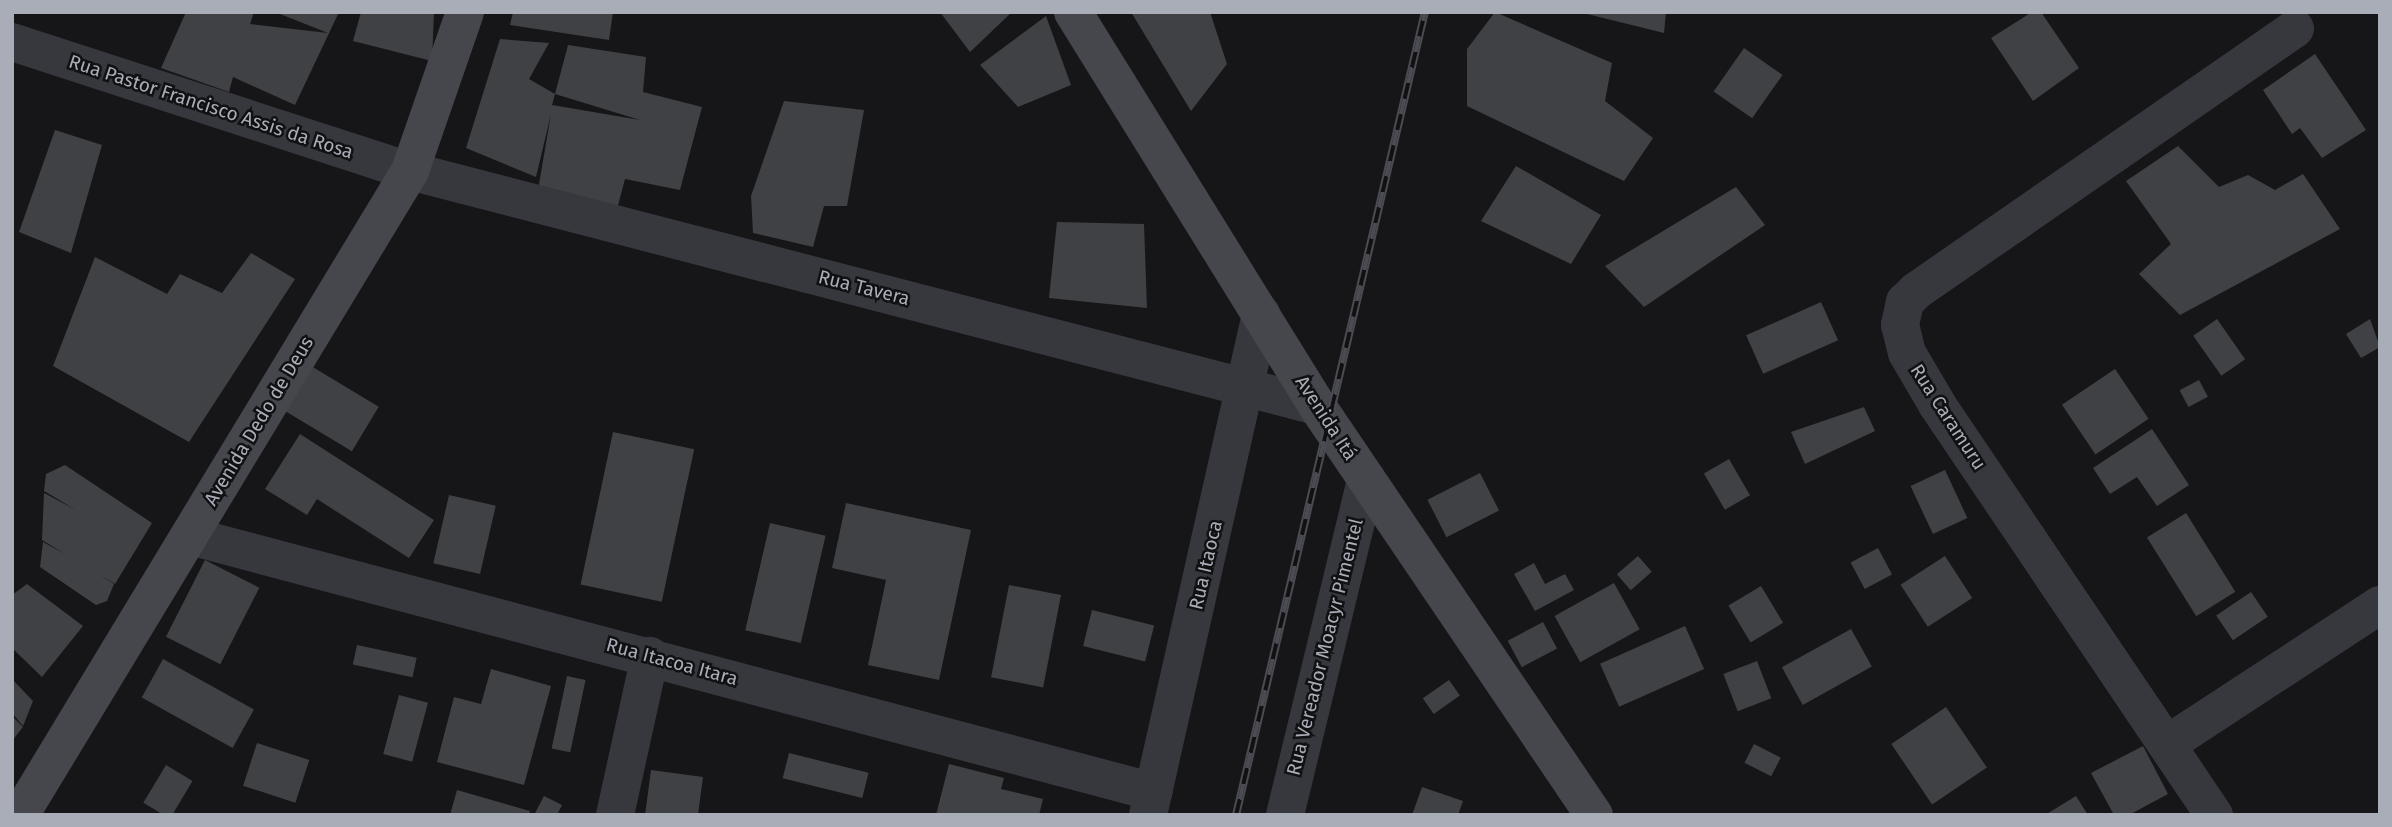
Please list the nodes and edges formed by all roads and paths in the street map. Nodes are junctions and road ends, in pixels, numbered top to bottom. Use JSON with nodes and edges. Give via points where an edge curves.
{"nodes":[{"id":1,"x":465,"y":12,"type":"edge"},
{"id":2,"x":1073,"y":12,"type":"edge"},
{"id":3,"x":2295,"y":29,"type":"dead end"},
{"id":4,"x":12,"y":42,"type":"edge"},
{"id":5,"x":410,"y":172,"type":"junction"},
{"id":6,"x":1261,"y":314,"type":"junction"},
{"id":7,"x":1247,"y":385,"type":"junction"},
{"id":8,"x":1317,"y":406,"type":"junction"},
{"id":9,"x":1366,"y":479,"type":"junction"},
{"id":10,"x":190,"y":536,"type":"junction"},
{"id":11,"x":2380,"y":605,"type":"edge"},
{"id":12,"x":650,"y":656,"type":"junction"},
{"id":13,"x":2169,"y":743,"type":"junction"},
{"id":14,"x":1151,"y":803,"type":"edge"},
{"id":15,"x":20,"y":815,"type":"edge"},
{"id":16,"x":615,"y":815,"type":"edge"},
{"id":17,"x":1285,"y":815,"type":"edge"},
{"id":18,"x":1594,"y":815,"type":"edge"},
{"id":19,"x":2214,"y":815,"type":"edge"}],
"edges":[{"from":1,"to":5,"type":"main road","name":"Avenida Dedo de Deus"},
{"from":2,"to":6,"type":"main road","name":"Avenida Itá"},
{"from":3,"to":13,"type":"street","name":"Rua Caramuru","via":[[1916,290],[1899,324],[1907,353],[1937,404]]},
{"from":4,"to":5,"type":"street","name":"Rua Pastor Francisco Assis da Rosa"},
{"from":5,"to":7,"type":"street","name":"Rua Tavera"},
{"from":5,"to":10,"type":"main road","name":"Avenida Dedo de Deus"},
{"from":6,"to":7,"type":"street","name":"Rua Itaoca"},
{"from":6,"to":8,"type":"main road","name":"Avenida Itá"},
{"from":7,"to":8,"type":"street","name":"Rua Tavera"},
{"from":7,"to":14,"type":"street","name":"Rua Itaoca"},
{"from":8,"to":9,"type":"main road","name":"Avenida Itá"},
{"from":9,"to":17,"type":"street","name":"Rua Vereador Moacyr Pimentel"},
{"from":9,"to":18,"type":"main road","name":"Avenida Itá"},
{"from":10,"to":12,"type":"street","name":"Rua Itacoa Itara"},
{"from":10,"to":15,"type":"main road","name":"Avenida Dedo de Deus"},
{"from":11,"to":13,"type":"street"},
{"from":12,"to":14,"type":"street","name":"Rua Itacoa Itara"},
{"from":12,"to":16,"type":"street"},
{"from":13,"to":19,"type":"street","name":"Rua Caramuru"}]}
